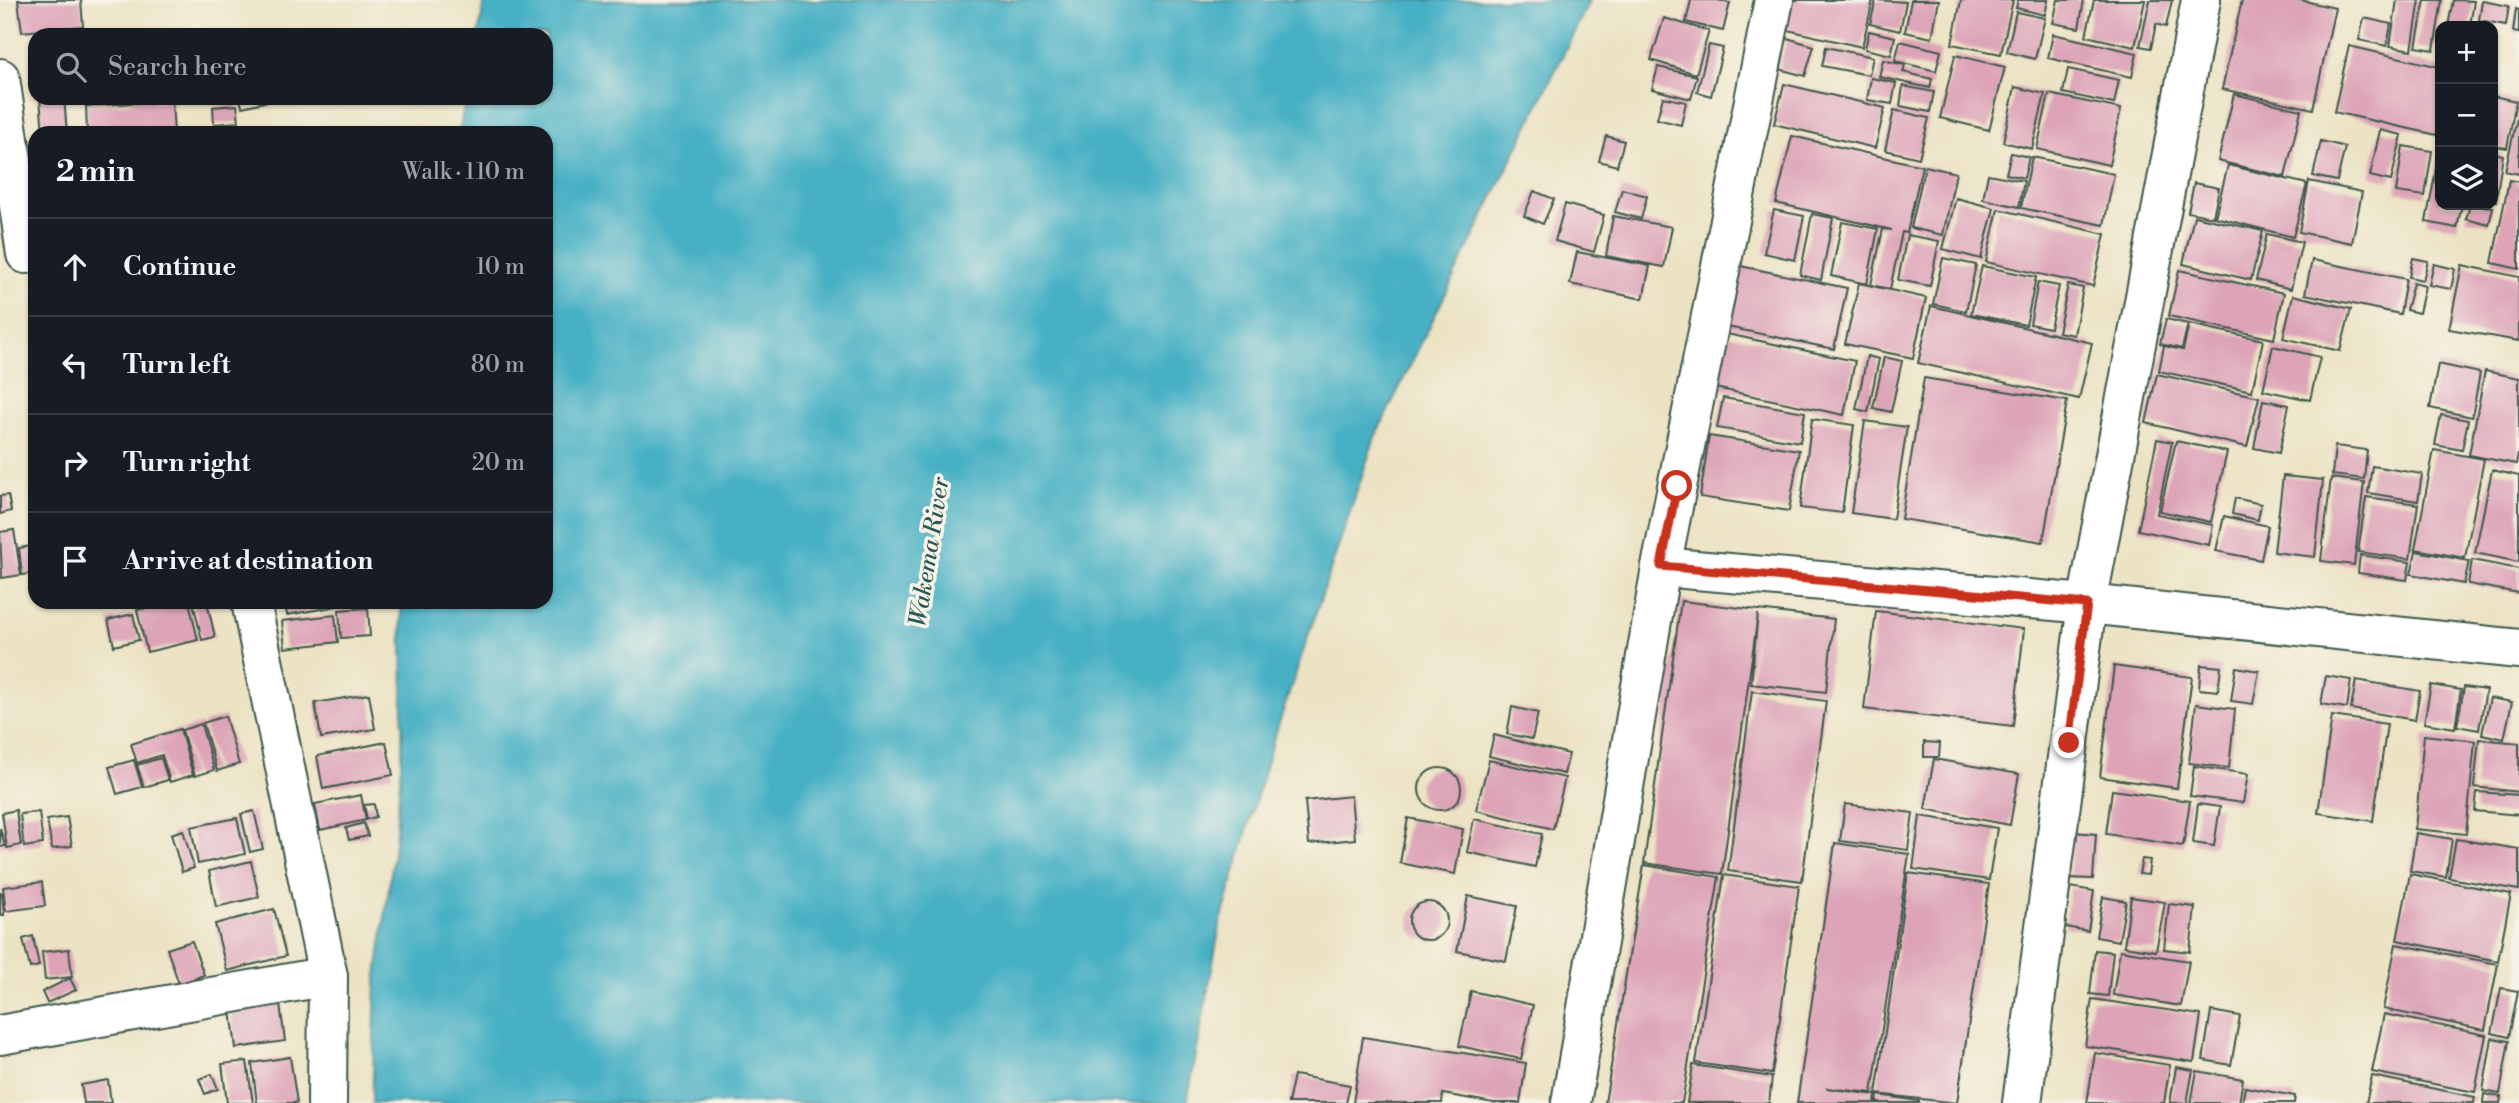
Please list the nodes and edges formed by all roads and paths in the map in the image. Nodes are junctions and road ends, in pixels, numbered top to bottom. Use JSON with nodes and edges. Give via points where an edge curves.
{"nodes":[{"id":1,"x":1774,"y":0,"type":"edge"},
{"id":2,"x":2201,"y":0,"type":"edge"},
{"id":3,"x":0,"y":78,"type":"edge"},
{"id":4,"x":20,"y":256,"type":"edge"},
{"id":5,"x":1661,"y":566,"type":"junction"},
{"id":6,"x":2087,"y":604,"type":"junction"},
{"id":7,"x":252,"y":609,"type":"edge"},
{"id":8,"x":2519,"y":649,"type":"edge"},
{"id":9,"x":328,"y":976,"type":"junction"},
{"id":10,"x":0,"y":1035,"type":"edge"},
{"id":11,"x":327,"y":1103,"type":"edge"},
{"id":12,"x":1571,"y":1103,"type":"edge"},
{"id":13,"x":2022,"y":1103,"type":"edge"}],
"edges":[{"from":1,"to":5,"type":"street"},
{"from":2,"to":6,"type":"street"},
{"from":3,"to":4,"type":"street"},
{"from":5,"to":6,"type":"street"},
{"from":5,"to":12,"type":"street"},
{"from":6,"to":8,"type":"street"},
{"from":6,"to":13,"type":"street"},
{"from":7,"to":9,"type":"street"},
{"from":9,"to":10,"type":"street"},
{"from":9,"to":11,"type":"street"}]}
